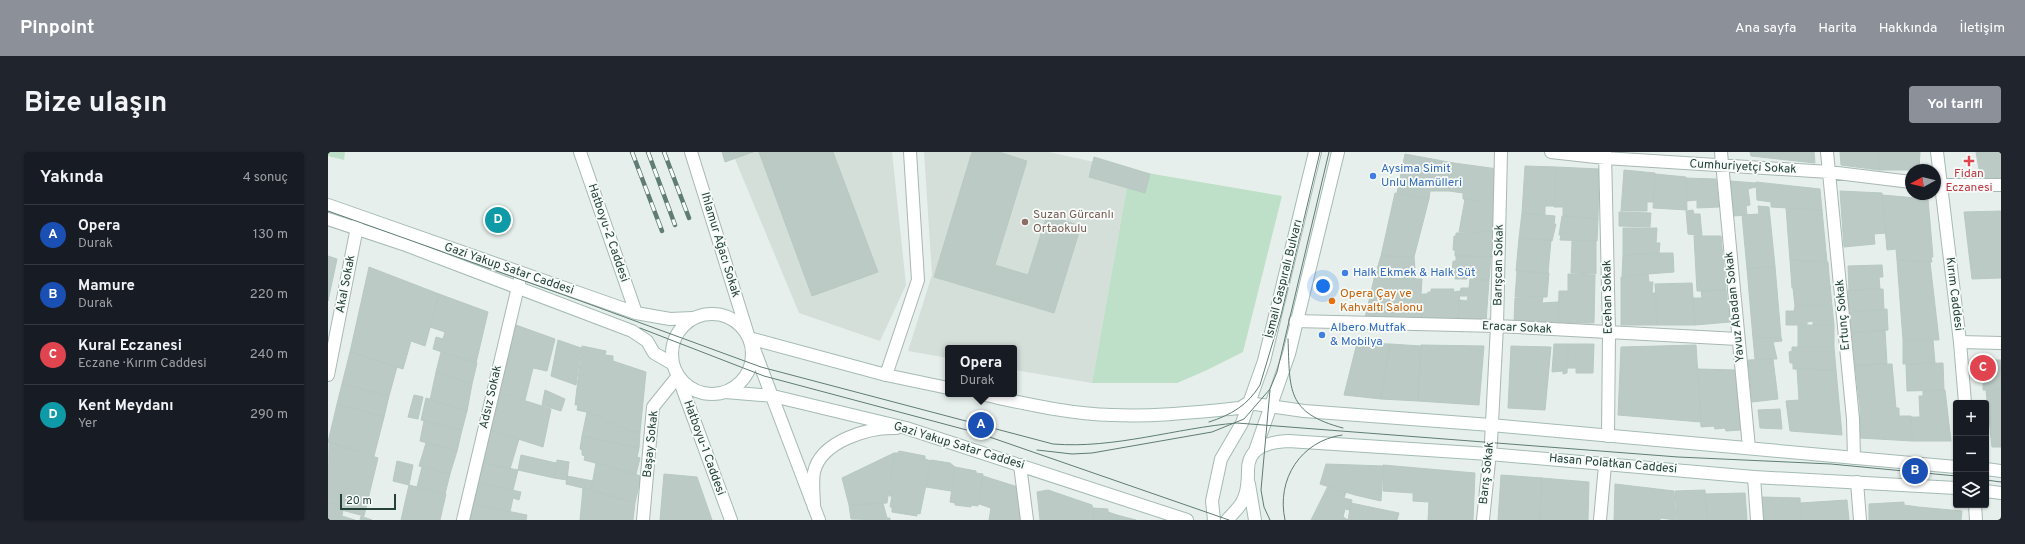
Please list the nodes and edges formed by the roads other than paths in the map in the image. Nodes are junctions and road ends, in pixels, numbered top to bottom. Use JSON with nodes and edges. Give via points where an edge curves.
{"nodes":[{"id":1,"x":580,"y":152,"type":"edge"},
{"id":2,"x":692,"y":152,"type":"edge"},
{"id":3,"x":910,"y":152,"type":"edge"},
{"id":4,"x":1315,"y":152,"type":"edge"},
{"id":5,"x":1338,"y":152,"type":"edge"},
{"id":6,"x":1501,"y":152,"type":"edge"},
{"id":7,"x":1551,"y":152,"type":"edge"},
{"id":8,"x":1721,"y":152,"type":"edge"},
{"id":9,"x":1827,"y":152,"type":"edge"},
{"id":10,"x":1937,"y":152,"type":"edge"},
{"id":11,"x":1605,"y":155,"type":"edge"},
{"id":12,"x":1937,"y":164,"type":"edge"},
{"id":13,"x":1722,"y":165,"type":"junction"},
{"id":14,"x":1829,"y":172,"type":"junction"},
{"id":15,"x":1905,"y":181,"type":"edge"},
{"id":16,"x":1941,"y":185,"type":"edge"},
{"id":17,"x":2001,"y":185,"type":"edge"},
{"id":18,"x":1940,"y":200,"type":"edge"},
{"id":19,"x":328,"y":206,"type":"edge"},
{"id":20,"x":328,"y":219,"type":"edge"},
{"id":21,"x":358,"y":223,"type":"junction"},
{"id":22,"x":519,"y":280,"type":"junction"},
{"id":23,"x":636,"y":313,"type":"junction"},
{"id":24,"x":693,"y":318,"type":"junction"},
{"id":25,"x":1295,"y":321,"type":"junction"},
{"id":26,"x":1497,"y":326,"type":"junction"},
{"id":27,"x":1609,"y":333,"type":"junction"},
{"id":28,"x":749,"y":338,"type":"junction"},
{"id":29,"x":1738,"y":340,"type":"junction"},
{"id":30,"x":1960,"y":342,"type":"junction"},
{"id":31,"x":2001,"y":343,"type":"edge"},
{"id":32,"x":673,"y":364,"type":"junction"},
{"id":33,"x":328,"y":375,"type":"edge"},
{"id":34,"x":886,"y":375,"type":"junction"},
{"id":35,"x":678,"y":376,"type":"junction"},
{"id":36,"x":945,"y":387,"type":"edge"},
{"id":37,"x":725,"y":392,"type":"junction"},
{"id":38,"x":773,"y":396,"type":"junction"},
{"id":39,"x":995,"y":397,"type":"edge"},
{"id":40,"x":1965,"y":400,"type":"edge"},
{"id":41,"x":1248,"y":403,"type":"junction"},
{"id":42,"x":1271,"y":405,"type":"junction"},
{"id":43,"x":1491,"y":425,"type":"junction"},
{"id":44,"x":906,"y":428,"type":"junction"},
{"id":45,"x":1608,"y":436,"type":"junction"},
{"id":46,"x":1749,"y":448,"type":"junction"},
{"id":47,"x":1255,"y":452,"type":"junction"},
{"id":48,"x":1489,"y":454,"type":"junction"},
{"id":49,"x":1854,"y":458,"type":"junction"},
{"id":50,"x":1020,"y":465,"type":"junction"},
{"id":51,"x":1605,"y":465,"type":"junction"},
{"id":52,"x":1953,"y":467,"type":"edge"},
{"id":53,"x":1989,"y":469,"type":"edge"},
{"id":54,"x":2001,"y":471,"type":"edge"},
{"id":55,"x":1754,"y":477,"type":"junction"},
{"id":56,"x":1248,"y":480,"type":"junction"},
{"id":57,"x":1857,"y":482,"type":"junction"},
{"id":58,"x":1953,"y":488,"type":"edge"},
{"id":59,"x":1989,"y":491,"type":"edge"},
{"id":60,"x":2001,"y":492,"type":"edge"},
{"id":61,"x":814,"y":508,"type":"junction"},
{"id":62,"x":1975,"y":508,"type":"edge"},
{"id":63,"x":463,"y":520,"type":"edge"},
{"id":64,"x":643,"y":520,"type":"edge"},
{"id":65,"x":730,"y":520,"type":"edge"},
{"id":66,"x":819,"y":520,"type":"edge"},
{"id":67,"x":1027,"y":520,"type":"edge"},
{"id":68,"x":1187,"y":520,"type":"edge"},
{"id":69,"x":1214,"y":520,"type":"edge"},
{"id":70,"x":1227,"y":520,"type":"edge"},
{"id":71,"x":1255,"y":520,"type":"edge"},
{"id":72,"x":1483,"y":520,"type":"edge"},
{"id":73,"x":1600,"y":520,"type":"edge"},
{"id":74,"x":1757,"y":520,"type":"edge"},
{"id":75,"x":1860,"y":520,"type":"edge"},
{"id":76,"x":1976,"y":520,"type":"edge"}],
"edges":[{"from":1,"to":23,"type":"main road","name":"Hatboyu-2 Caddesi"},
{"from":2,"to":28,"type":"main road","name":"Ihlamur Ağacı Sokak"},
{"from":3,"to":34,"type":"main road","via":[[918,280]]},
{"from":4,"to":41,"type":"main road","name":"İsmail Gaspıralı Bulvarı","via":[[1264,361]]},
{"from":5,"to":25,"type":"main road"},
{"from":6,"to":26,"type":"main road","name":"Barışcan Sokak"},
{"from":7,"to":11,"type":"main road","name":"Cumhuriyetçi Sokak"},
{"from":8,"to":13,"type":"main road","name":"Yavuz Abadan Sokak"},
{"from":9,"to":14,"type":"main road","name":"Ertunç Sokak"},
{"from":10,"to":12,"type":"main road","name":"Kırım Caddesi"},
{"from":11,"to":13,"type":"main road","name":"Cumhuriyetçi Sokak"},
{"from":11,"to":27,"type":"main road","name":"Ecehan Sokak"},
{"from":13,"to":14,"type":"main road","name":"Cumhuriyetçi Sokak"},
{"from":13,"to":29,"type":"main road","name":"Yavuz Abadan Sokak"},
{"from":14,"to":15,"type":"main road","name":"Cumhuriyetçi Sokak"},
{"from":14,"to":49,"type":"main road","name":"Ertunç Sokak"},
{"from":16,"to":17,"type":"main road"},
{"from":18,"to":30,"type":"main road","name":"Kırım Caddesi"},
{"from":19,"to":21,"type":"main road","name":"Gazi Yakup Satar Caddesi"},
{"from":20,"to":21,"type":"main road","name":"Gazi Yakup Satar Caddesi"},
{"from":21,"to":22,"type":"main road","name":"Gazi Yakup Satar Caddesi"},
{"from":21,"to":33,"type":"main road","name":"Akal Sokak"},
{"from":22,"to":23,"type":"main road","name":"Gazi Yakup Satar Caddesi"},
{"from":22,"to":32,"type":"main road","name":"Gazi Yakup Satar Caddesi","via":[[632,331],[647,341],[654,353]]},
{"from":22,"to":63,"type":"main road","name":"Adsız Sokak"},
{"from":23,"to":24,"type":"main road","name":"Gazi Yakup Satar Caddesi","via":[[670,319]]},
{"from":24,"to":28,"type":"main road","via":[[719,314],[731,318],[742,327]]},
{"from":24,"to":32,"type":"main road","via":[[682,326],[675,338]]},
{"from":25,"to":26,"type":"main road","name":"Eracar Sokak"},
{"from":25,"to":42,"type":"main road","via":[[1289,354]]},
{"from":26,"to":27,"type":"main road","name":"Eracar Sokak"},
{"from":26,"to":43,"type":"main road","name":"Barışcan Sokak"},
{"from":27,"to":29,"type":"main road","name":"Eracar Sokak"},
{"from":27,"to":45,"type":"main road","name":"Ecehan Sokak"},
{"from":28,"to":34,"type":"main road"},
{"from":28,"to":37,"type":"main road","via":[[751,364],[746,376],[737,386]]},
{"from":28,"to":38,"type":"main road"},
{"from":29,"to":46,"type":"main road","name":"Yavuz Abadan Sokak"},
{"from":30,"to":31,"type":"main road"},
{"from":30,"to":40,"type":"main road","name":"Kırım Caddesi"},
{"from":32,"to":35,"type":"main road"},
{"from":34,"to":36,"type":"main road"},
{"from":35,"to":37,"type":"main road","via":[[687,386],[699,392],[712,395]]},
{"from":35,"to":64,"type":"main road","name":"Başay Sokak","via":[[653,407]]},
{"from":35,"to":65,"type":"main road","name":"Hatboyu-1 Caddesi"},
{"from":37,"to":38,"type":"main road","name":"Gazi Yakup Satar Caddesi"},
{"from":38,"to":44,"type":"main road","name":"Gazi Yakup Satar Caddesi"},
{"from":38,"to":61,"type":"main road"},
{"from":39,"to":41,"type":"main road","via":[[1052,408],[1111,415],[1147,416],[1233,409]]},
{"from":41,"to":42,"type":"main road"},
{"from":41,"to":69,"type":"main road","name":"İsmail Gaspıralı Bulvarı","via":[[1242,423],[1221,459],[1212,501]]},
{"from":42,"to":43,"type":"main road","via":[[1304,411]]},
{"from":42,"to":47,"type":"main road"},
{"from":43,"to":45,"type":"main road"},
{"from":43,"to":48,"type":"main road","name":"Barış Sokak"},
{"from":44,"to":50,"type":"main road","name":"Gazi Yakup Satar Caddesi"},
{"from":44,"to":61,"type":"main road","via":[[881,427],[860,432],[838,443],[823,456],[814,472]]},
{"from":45,"to":46,"type":"main road"},
{"from":46,"to":49,"type":"main road"},
{"from":47,"to":48,"type":"main road","name":"Hasan Polatkan Caddesi","via":[[1260,446],[1270,442],[1288,441]]},
{"from":47,"to":56,"type":"main road","via":[[1250,459]]},
{"from":48,"to":51,"type":"main road","name":"Hasan Polatkan Caddesi"},
{"from":48,"to":72,"type":"main road","name":"Barış Sokak"},
{"from":49,"to":52,"type":"main road"},
{"from":50,"to":67,"type":"main road"},
{"from":50,"to":68,"type":"main road","name":"Gazi Yakup Satar Caddesi"},
{"from":51,"to":55,"type":"main road","name":"Hasan Polatkan Caddesi"},
{"from":51,"to":73,"type":"main road"},
{"from":53,"to":54,"type":"main road"},
{"from":55,"to":57,"type":"main road","name":"Hasan Polatkan Caddesi"},
{"from":55,"to":74,"type":"main road"},
{"from":56,"to":70,"type":"main road","via":[[1240,505]]},
{"from":56,"to":71,"type":"main road"},
{"from":57,"to":58,"type":"main road","name":"Hasan Polatkan Caddesi"},
{"from":57,"to":75,"type":"main road"},
{"from":59,"to":60,"type":"main road"},
{"from":61,"to":66,"type":"main road"},
{"from":62,"to":76,"type":"main road"}]}
